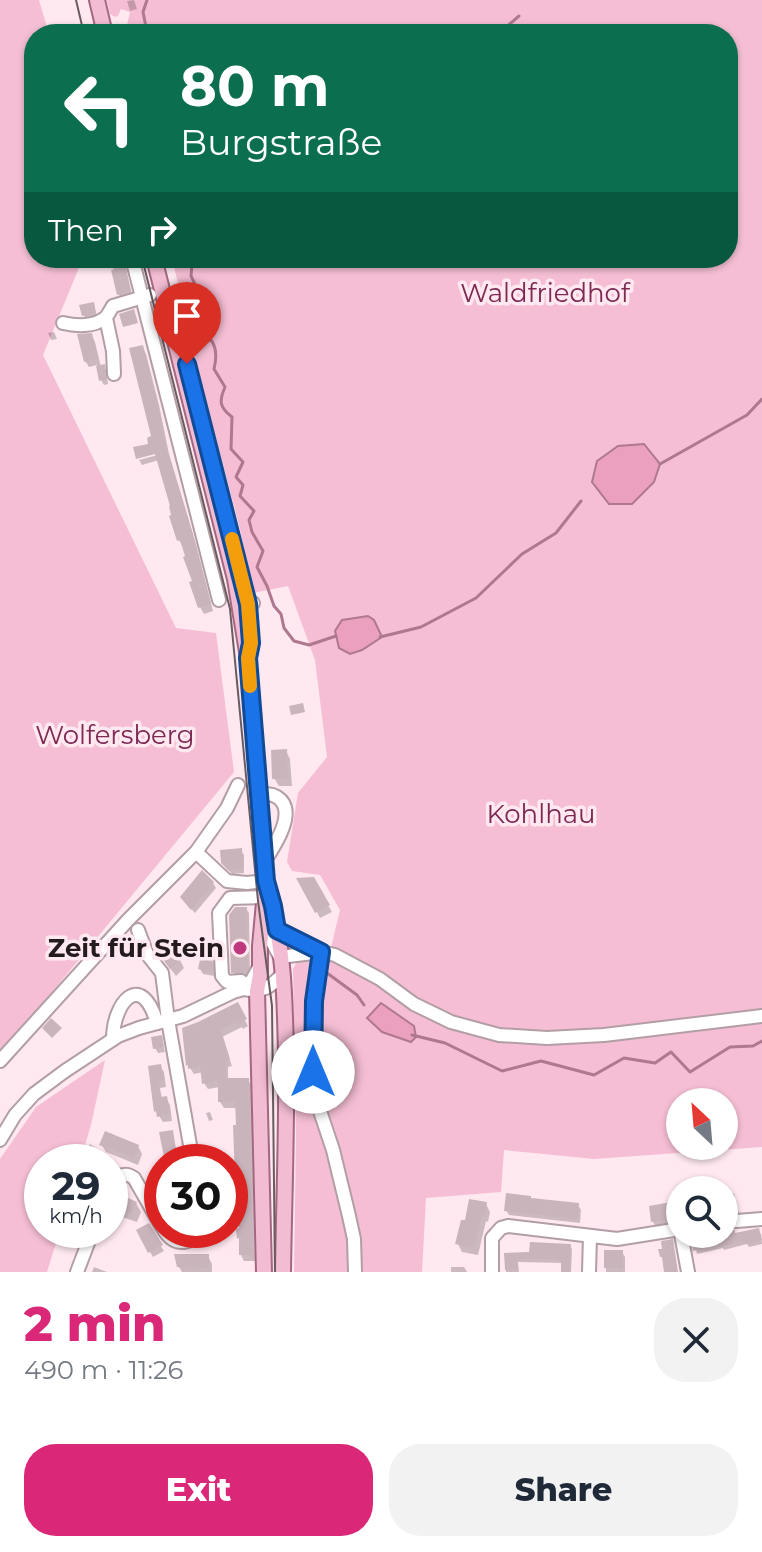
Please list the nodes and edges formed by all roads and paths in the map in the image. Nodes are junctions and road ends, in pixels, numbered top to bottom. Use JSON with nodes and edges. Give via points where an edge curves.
{"nodes":[{"id":1,"x":94,"y":0,"type":"edge"},
{"id":2,"x":100,"y":24,"type":"edge"},
{"id":3,"x":136,"y":268,"type":"edge"},
{"id":4,"x":157,"y":268,"type":"edge"},
{"id":5,"x":163,"y":268,"type":"edge"},
{"id":6,"x":159,"y":277,"type":"junction"},
{"id":7,"x":146,"y":296,"type":"junction"},
{"id":8,"x":166,"y":308,"type":"junction"},
{"id":9,"x":106,"y":318,"type":"junction"},
{"id":10,"x":63,"y":323,"type":"dead end"},
{"id":11,"x":114,"y":374,"type":"dead end"},
{"id":12,"x":220,"y":525,"type":"junction"},
{"id":13,"x":209,"y":543,"type":"junction"},
{"id":14,"x":229,"y":555,"type":"junction"},
{"id":15,"x":219,"y":600,"type":"dead end"},
{"id":16,"x":248,"y":658,"type":"junction"},
{"id":17,"x":238,"y":785,"type":"dead end"},
{"id":18,"x":258,"y":797,"type":"junction"},
{"id":19,"x":196,"y":852,"type":"junction"},
{"id":20,"x":264,"y":862,"type":"junction"},
{"id":21,"x":266,"y":881,"type":"junction"},
{"id":22,"x":264,"y":904,"type":"junction"},
{"id":23,"x":138,"y":930,"type":"dead end"},
{"id":24,"x":277,"y":930,"type":"junction"},
{"id":25,"x":321,"y":952,"type":"junction"},
{"id":26,"x":280,"y":957,"type":"junction"},
{"id":27,"x":282,"y":975,"type":"junction"},
{"id":28,"x":251,"y":987,"type":"junction"},
{"id":29,"x":762,"y":1016,"type":"edge"},
{"id":30,"x":162,"y":1021,"type":"junction"},
{"id":31,"x":113,"y":1039,"type":"junction"},
{"id":32,"x":0,"y":1061,"type":"edge"},
{"id":33,"x":0,"y":1140,"type":"edge"},
{"id":34,"x":189,"y":1144,"type":"edge"},
{"id":35,"x":128,"y":1174,"type":"edge"},
{"id":36,"x":144,"y":1195,"type":"edge"},
{"id":37,"x":762,"y":1219,"type":"edge"},
{"id":38,"x":738,"y":1221,"type":"edge"},
{"id":39,"x":666,"y":1234,"type":"edge"},
{"id":40,"x":590,"y":1236,"type":"junction"},
{"id":41,"x":86,"y":1248,"type":"edge"},
{"id":42,"x":684,"y":1248,"type":"edge"},
{"id":43,"x":77,"y":1272,"type":"edge"},
{"id":44,"x":264,"y":1272,"type":"edge"},
{"id":45,"x":283,"y":1272,"type":"edge"},
{"id":46,"x":355,"y":1272,"type":"edge"},
{"id":47,"x":492,"y":1272,"type":"edge"},
{"id":48,"x":589,"y":1272,"type":"edge"},
{"id":49,"x":688,"y":1272,"type":"edge"}],
"edges":[{"from":1,"to":2,"type":"main road"},
{"from":3,"to":7,"type":"street"},
{"from":4,"to":6,"type":"main road"},
{"from":5,"to":16,"type":"main road","via":[[250,603]]},
{"from":6,"to":7,"type":"street"},
{"from":6,"to":8,"type":"main road"},
{"from":7,"to":8,"type":"street"},
{"from":7,"to":9,"type":"street","via":[[113,306]]},
{"from":7,"to":13,"type":"street"},
{"from":8,"to":12,"type":"main road"},
{"from":9,"to":10,"type":"street","via":[[88,325]]},
{"from":9,"to":11,"type":"street"},
{"from":12,"to":13,"type":"street"},
{"from":12,"to":14,"type":"main road"},
{"from":13,"to":14,"type":"street"},
{"from":13,"to":15,"type":"street"},
{"from":14,"to":16,"type":"main road"},
{"from":16,"to":18,"type":"main road"},
{"from":17,"to":19,"type":"street"},
{"from":18,"to":20,"type":"main road"},
{"from":18,"to":20,"type":"street","via":[[276,796],[285,808],[281,837]]},
{"from":19,"to":21,"type":"street","via":[[227,881]]},
{"from":19,"to":32,"type":"street"},
{"from":20,"to":21,"type":"main road"},
{"from":21,"to":22,"type":"main road"},
{"from":21,"to":24,"type":"main road"},
{"from":22,"to":26,"type":"street"},
{"from":22,"to":28,"type":"main road","via":[[260,962]]},
{"from":22,"to":28,"type":"street","via":[[230,898],[219,913],[222,976]]},
{"from":23,"to":30,"type":"street","via":[[162,973]]},
{"from":24,"to":25,"type":"street"},
{"from":24,"to":26,"type":"main road"},
{"from":25,"to":26,"type":"street"},
{"from":25,"to":29,"type":"street","via":[[380,979],[451,1022],[499,1035],[604,1035]]},
{"from":25,"to":46,"type":"street","via":[[314,1001],[314,1093],[349,1216]]},
{"from":26,"to":27,"type":"main road"},
{"from":27,"to":28,"type":"street","via":[[271,986]]},
{"from":27,"to":45,"type":"main road"},
{"from":28,"to":30,"type":"street"},
{"from":28,"to":44,"type":"main road"},
{"from":30,"to":31,"type":"street"},
{"from":30,"to":31,"type":"street","via":[[150,1002],[130,996],[120,1008]]},
{"from":30,"to":34,"type":"street"},
{"from":31,"to":33,"type":"street","via":[[34,1094]]},
{"from":35,"to":36,"type":"street"},
{"from":37,"to":38,"type":"street"},
{"from":39,"to":40,"type":"street"},
{"from":40,"to":47,"type":"street","via":[[501,1228],[492,1238]]},
{"from":40,"to":48,"type":"street"},
{"from":41,"to":43,"type":"street"},
{"from":42,"to":49,"type":"street"}]}
